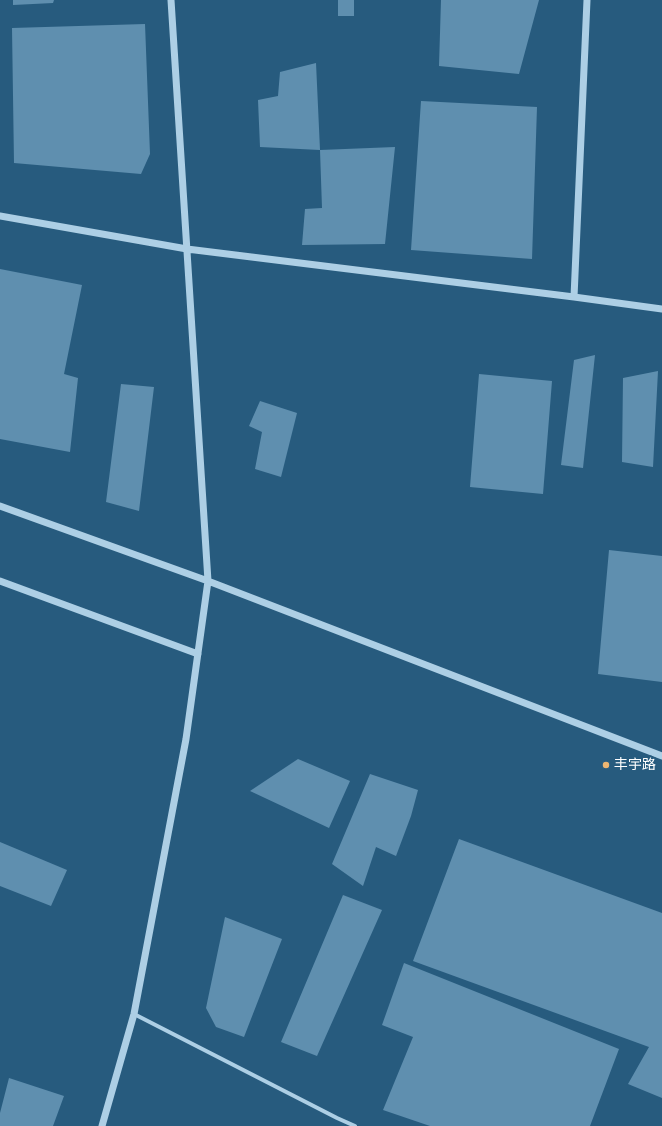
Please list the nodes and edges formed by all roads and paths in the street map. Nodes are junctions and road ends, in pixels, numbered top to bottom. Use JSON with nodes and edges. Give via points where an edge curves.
{"nodes":[{"id":1,"x":171,"y":0,"type":"edge"},
{"id":2,"x":587,"y":0,"type":"edge"},
{"id":3,"x":0,"y":216,"type":"edge"},
{"id":4,"x":187,"y":249,"type":"junction"},
{"id":5,"x":574,"y":297,"type":"junction"},
{"id":6,"x":662,"y":309,"type":"edge"},
{"id":7,"x":0,"y":506,"type":"edge"},
{"id":8,"x":0,"y":581,"type":"edge"},
{"id":9,"x":208,"y":581,"type":"junction"},
{"id":10,"x":198,"y":654,"type":"junction"},
{"id":11,"x":662,"y":756,"type":"edge"},
{"id":12,"x":134,"y":1014,"type":"junction"},
{"id":13,"x":102,"y":1126,"type":"edge"},
{"id":14,"x":355,"y":1126,"type":"edge"}],
"edges":[{"from":1,"to":4,"type":"street"},
{"from":2,"to":5,"type":"street"},
{"from":3,"to":4,"type":"street"},
{"from":4,"to":5,"type":"street"},
{"from":4,"to":9,"type":"street"},
{"from":5,"to":6,"type":"street"},
{"from":7,"to":9,"type":"street"},
{"from":8,"to":10,"type":"street"},
{"from":9,"to":10,"type":"street"},
{"from":9,"to":11,"type":"street"},
{"from":10,"to":12,"type":"street","via":[[186,739]]},
{"from":12,"to":13,"type":"street"},
{"from":12,"to":14,"type":"street"}]}
